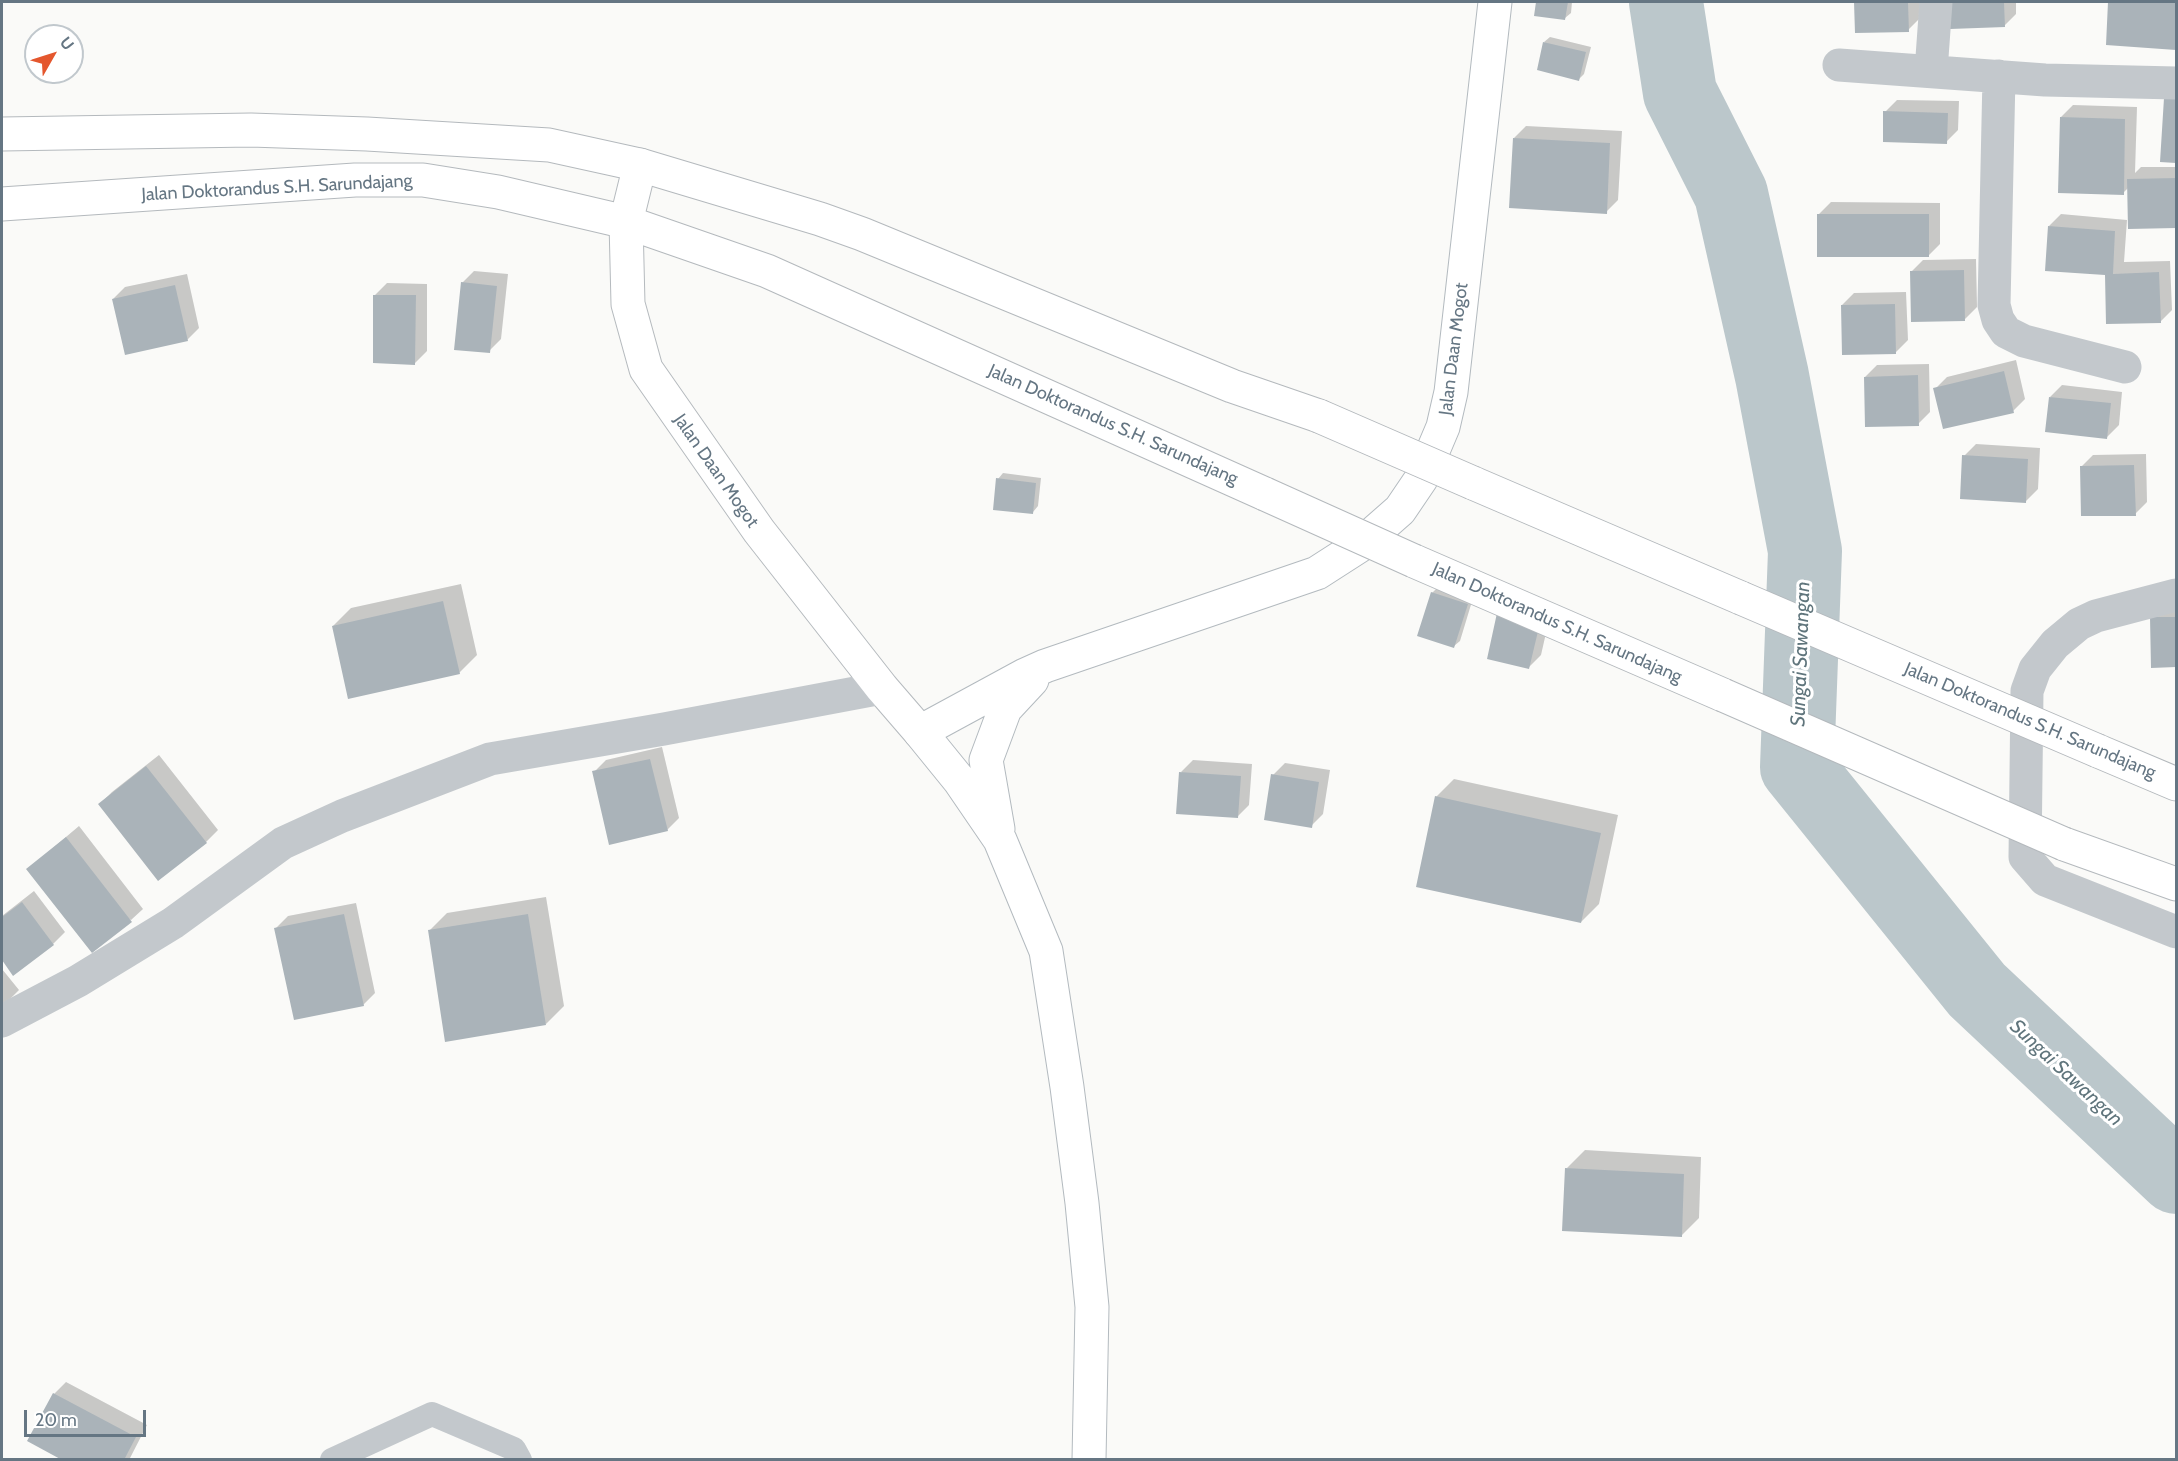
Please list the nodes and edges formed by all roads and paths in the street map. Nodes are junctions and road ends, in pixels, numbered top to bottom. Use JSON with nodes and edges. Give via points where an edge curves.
{"nodes":[{"id":1,"x":1495,"y":2,"type":"edge"},
{"id":2,"x":1936,"y":2,"type":"edge"},
{"id":3,"x":1839,"y":65,"type":"dead end"},
{"id":4,"x":1931,"y":71,"type":"junction"},
{"id":5,"x":1999,"y":76,"type":"junction"},
{"id":6,"x":2176,"y":83,"type":"edge"},
{"id":7,"x":2,"y":134,"type":"edge"},
{"id":8,"x":640,"y":165,"type":"junction"},
{"id":9,"x":2,"y":204,"type":"edge"},
{"id":10,"x":626,"y":222,"type":"junction"},
{"id":11,"x":2125,"y":367,"type":"dead end"},
{"id":12,"x":2176,"y":595,"type":"edge"},
{"id":13,"x":1045,"y":666,"type":"junction"},
{"id":14,"x":882,"y":688,"type":"junction"},
{"id":15,"x":920,"y":732,"type":"junction"},
{"id":16,"x":2176,"y":784,"type":"edge"},
{"id":17,"x":1000,"y":840,"type":"junction"},
{"id":18,"x":2176,"y":884,"type":"edge"},
{"id":19,"x":2176,"y":932,"type":"edge"},
{"id":20,"x":2,"y":1021,"type":"edge"},
{"id":21,"x":332,"y":1460,"type":"edge"},
{"id":22,"x":520,"y":1460,"type":"edge"},
{"id":23,"x":1089,"y":1460,"type":"edge"}],
"edges":[{"from":1,"to":13,"type":"main road","name":"Jalan Daan Mogot","via":[[1451,392],[1443,428],[1421,479],[1400,510],[1359,546],[1317,573]]},
{"from":2,"to":4,"type":"street"},
{"from":3,"to":4,"type":"street"},
{"from":4,"to":5,"type":"street"},
{"from":5,"to":6,"type":"street"},
{"from":5,"to":11,"type":"street","via":[[1994,305],[1998,320],[2006,332],[2024,341]]},
{"from":7,"to":8,"type":"main road","name":"Jalan Doktorandus S.H. Sarundajang","via":[[251,130],[367,134],[549,145]]},
{"from":8,"to":10,"type":"main road","name":"Jalan Daan Mogot"},
{"from":8,"to":16,"type":"main road","name":"Jalan Doktorandus S.H. Sarundajang","bridge":true,"via":[[862,234],[1232,386],[1319,416]]},
{"from":9,"to":10,"type":"main road","name":"Jalan Doktorandus S.H. Sarundajang","via":[[355,180],[423,180],[498,192]]},
{"from":10,"to":14,"type":"main road","name":"Jalan Daan Mogot","via":[[628,304],[646,369],[759,531]]},
{"from":10,"to":18,"type":"main road","name":"Jalan Doktorandus S.H. Sarundajang","bridge":true,"via":[[767,271],[1414,561],[2064,844]]},
{"from":12,"to":19,"type":"street","via":[[2079,624],[2035,669],[2027,691],[2025,857],[2045,880]]},
{"from":13,"to":15,"type":"main road","name":"Jalan Daan Mogot"},
{"from":13,"to":17,"type":"main road","via":[[1005,709],[986,760]]},
{"from":14,"to":15,"type":"main road","name":"Jalan Daan Mogot"},
{"from":14,"to":20,"type":"street","via":[[490,759],[283,843],[173,923],[78,981]]},
{"from":15,"to":17,"type":"main road","name":"Jalan Daan Mogot"},
{"from":17,"to":23,"type":"main road","via":[[1046,951],[1067,1087],[1092,1307]]},
{"from":21,"to":22,"type":"lane","via":[[432,1414],[514,1449]]}]}
